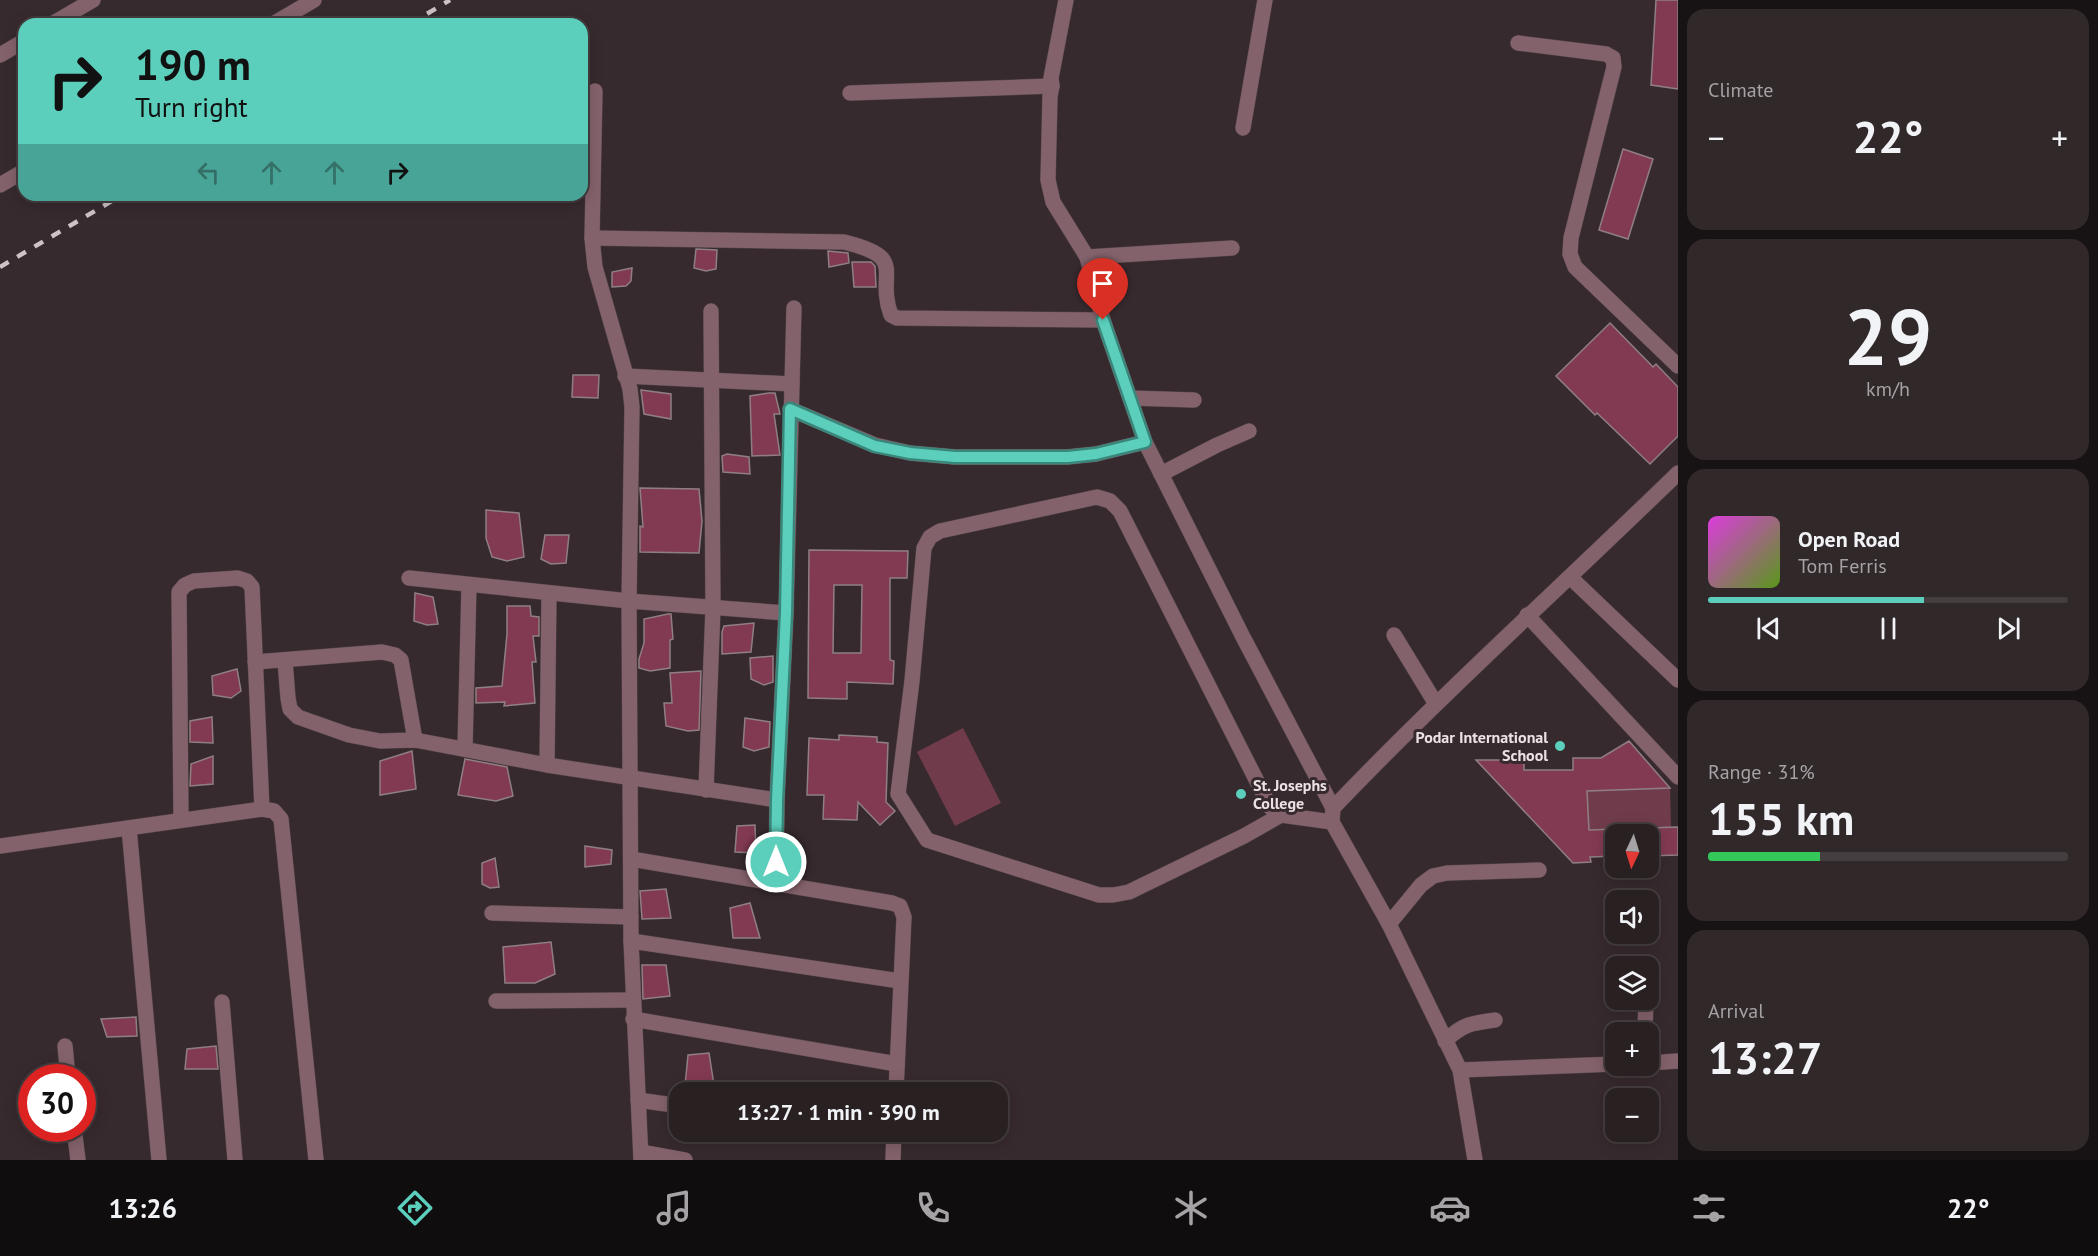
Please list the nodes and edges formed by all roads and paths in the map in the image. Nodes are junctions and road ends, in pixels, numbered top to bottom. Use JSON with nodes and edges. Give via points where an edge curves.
{"nodes":[{"id":1,"x":93,"y":0,"type":"edge"},
{"id":2,"x":314,"y":0,"type":"edge"},
{"id":3,"x":1066,"y":0,"type":"edge"},
{"id":4,"x":1265,"y":0,"type":"edge"},
{"id":5,"x":62,"y":18,"type":"edge"},
{"id":6,"x":283,"y":18,"type":"edge"},
{"id":7,"x":1518,"y":43,"type":"dead end"},
{"id":8,"x":18,"y":44,"type":"edge"},
{"id":9,"x":0,"y":55,"type":"edge"},
{"id":10,"x":1052,"y":86,"type":"junction"},
{"id":11,"x":595,"y":91,"type":"dead end"},
{"id":12,"x":850,"y":93,"type":"dead end"},
{"id":13,"x":1242,"y":128,"type":"dead end"},
{"id":14,"x":18,"y":174,"type":"edge"},
{"id":15,"x":0,"y":185,"type":"edge"},
{"id":16,"x":592,"y":238,"type":"junction"},
{"id":17,"x":1232,"y":248,"type":"dead end"},
{"id":18,"x":1087,"y":257,"type":"junction"},
{"id":19,"x":794,"y":308,"type":"dead end"},
{"id":20,"x":711,"y":311,"type":"dead end"},
{"id":21,"x":1103,"y":320,"type":"junction"},
{"id":22,"x":1678,"y":366,"type":"edge"},
{"id":23,"x":625,"y":376,"type":"junction"},
{"id":24,"x":710,"y":380,"type":"junction"},
{"id":25,"x":792,"y":384,"type":"junction"},
{"id":26,"x":1130,"y":398,"type":"junction"},
{"id":27,"x":1194,"y":400,"type":"dead end"},
{"id":28,"x":790,"y":409,"type":"junction"},
{"id":29,"x":1250,"y":431,"type":"dead end"},
{"id":30,"x":1145,"y":442,"type":"junction"},
{"id":31,"x":1678,"y":473,"type":"edge"},
{"id":32,"x":1161,"y":474,"type":"junction"},
{"id":33,"x":1570,"y":577,"type":"junction"},
{"id":34,"x":409,"y":579,"type":"dead end"},
{"id":35,"x":469,"y":585,"type":"junction"},
{"id":36,"x":549,"y":593,"type":"junction"},
{"id":37,"x":629,"y":602,"type":"junction"},
{"id":38,"x":712,"y":608,"type":"junction"},
{"id":39,"x":786,"y":613,"type":"junction"},
{"id":40,"x":1527,"y":615,"type":"junction"},
{"id":41,"x":1394,"y":635,"type":"dead end"},
{"id":42,"x":285,"y":661,"type":"junction"},
{"id":43,"x":255,"y":662,"type":"junction"},
{"id":44,"x":1678,"y":680,"type":"edge"},
{"id":45,"x":1436,"y":704,"type":"junction"},
{"id":46,"x":415,"y":740,"type":"junction"},
{"id":47,"x":465,"y":748,"type":"junction"},
{"id":48,"x":548,"y":765,"type":"junction"},
{"id":49,"x":1678,"y":777,"type":"edge"},
{"id":50,"x":630,"y":778,"type":"junction"},
{"id":51,"x":706,"y":790,"type":"junction"},
{"id":52,"x":777,"y":800,"type":"junction"},
{"id":53,"x":262,"y":809,"type":"junction"},
{"id":54,"x":1281,"y":815,"type":"junction"},
{"id":55,"x":1333,"y":815,"type":"junction"},
{"id":56,"x":181,"y":819,"type":"junction"},
{"id":57,"x":129,"y":828,"type":"junction"},
{"id":58,"x":0,"y":846,"type":"edge"},
{"id":59,"x":631,"y":859,"type":"junction"},
{"id":60,"x":1539,"y":870,"type":"dead end"},
{"id":61,"x":776,"y":883,"type":"junction"},
{"id":62,"x":492,"y":913,"type":"dead end"},
{"id":63,"x":631,"y":917,"type":"junction"},
{"id":64,"x":1389,"y":924,"type":"junction"},
{"id":65,"x":631,"y":941,"type":"junction"},
{"id":66,"x":900,"y":981,"type":"junction"},
{"id":67,"x":633,"y":1000,"type":"junction"},
{"id":68,"x":496,"y":1001,"type":"dead end"},
{"id":69,"x":222,"y":1002,"type":"dead end"},
{"id":70,"x":633,"y":1019,"type":"junction"},
{"id":71,"x":1495,"y":1020,"type":"dead end"},
{"id":72,"x":1446,"y":1041,"type":"junction"},
{"id":73,"x":65,"y":1046,"type":"dead end"},
{"id":74,"x":1678,"y":1061,"type":"edge"},
{"id":75,"x":1659,"y":1062,"type":"edge"},
{"id":76,"x":67,"y":1064,"type":"edge"},
{"id":77,"x":897,"y":1064,"type":"junction"},
{"id":78,"x":1605,"y":1064,"type":"edge"},
{"id":79,"x":1460,"y":1070,"type":"junction"},
{"id":80,"x":896,"y":1082,"type":"edge"},
{"id":81,"x":638,"y":1100,"type":"junction"},
{"id":82,"x":669,"y":1105,"type":"edge"},
{"id":83,"x":76,"y":1142,"type":"edge"},
{"id":84,"x":894,"y":1142,"type":"edge"},
{"id":85,"x":641,"y":1156,"type":"edge"},
{"id":86,"x":78,"y":1160,"type":"edge"},
{"id":87,"x":159,"y":1160,"type":"edge"},
{"id":88,"x":235,"y":1160,"type":"edge"},
{"id":89,"x":316,"y":1160,"type":"edge"},
{"id":90,"x":685,"y":1160,"type":"edge"},
{"id":91,"x":893,"y":1160,"type":"edge"},
{"id":92,"x":1475,"y":1160,"type":"edge"}],
"edges":[{"from":1,"to":5,"type":"street"},
{"from":2,"to":6,"type":"street"},
{"from":3,"to":10,"type":"street","via":[[1053,60]]},
{"from":4,"to":13,"type":"street"},
{"from":7,"to":22,"type":"street","via":[[1613,58],[1570,254],[1575,267]]},
{"from":8,"to":9,"type":"street"},
{"from":10,"to":12,"type":"street"},
{"from":10,"to":18,"type":"street","via":[[1048,180],[1053,202]]},
{"from":11,"to":16,"type":"street"},
{"from":14,"to":15,"type":"street"},
{"from":16,"to":21,"type":"street","via":[[844,242],[874,251],[882,259],[887,268],[889,308],[897,318]]},
{"from":16,"to":23,"type":"street","via":[[595,267]]},
{"from":17,"to":18,"type":"street"},
{"from":18,"to":21,"type":"street"},
{"from":19,"to":25,"type":"street"},
{"from":20,"to":24,"type":"street"},
{"from":21,"to":26,"type":"street"},
{"from":23,"to":24,"type":"street"},
{"from":23,"to":37,"type":"street","via":[[632,407]]},
{"from":24,"to":25,"type":"street"},
{"from":24,"to":38,"type":"street"},
{"from":25,"to":28,"type":"street"},
{"from":26,"to":27,"type":"street"},
{"from":26,"to":30,"type":"street"},
{"from":28,"to":30,"type":"street","via":[[875,446],[910,453],[1068,457]]},
{"from":28,"to":39,"type":"street"},
{"from":29,"to":32,"type":"street"},
{"from":30,"to":32,"type":"street"},
{"from":31,"to":33,"type":"street"},
{"from":32,"to":55,"type":"street"},
{"from":33,"to":40,"type":"street"},
{"from":33,"to":44,"type":"street"},
{"from":34,"to":35,"type":"street"},
{"from":35,"to":36,"type":"street"},
{"from":35,"to":47,"type":"street"},
{"from":36,"to":37,"type":"street"},
{"from":36,"to":48,"type":"street"},
{"from":37,"to":38,"type":"street"},
{"from":37,"to":50,"type":"street"},
{"from":38,"to":39,"type":"street"},
{"from":38,"to":51,"type":"street"},
{"from":39,"to":52,"type":"street"},
{"from":40,"to":45,"type":"street"},
{"from":40,"to":49,"type":"street"},
{"from":41,"to":45,"type":"street"},
{"from":42,"to":43,"type":"street"},
{"from":42,"to":46,"type":"street","via":[[290,709],[298,717],[349,735],[380,741]]},
{"from":42,"to":46,"type":"street","via":[[382,652],[395,655],[401,660]]},
{"from":43,"to":53,"type":"street"},
{"from":43,"to":56,"type":"street","via":[[252,587],[247,581],[238,578],[185,585],[179,592]]},
{"from":45,"to":55,"type":"street"},
{"from":46,"to":47,"type":"street"},
{"from":47,"to":48,"type":"street"},
{"from":48,"to":50,"type":"street"},
{"from":50,"to":51,"type":"street"},
{"from":50,"to":59,"type":"street"},
{"from":51,"to":52,"type":"street"},
{"from":52,"to":61,"type":"street"},
{"from":53,"to":56,"type":"street"},
{"from":53,"to":89,"type":"street","via":[[274,811],[281,819]]},
{"from":54,"to":54,"type":"street","via":[[1270,807],[1120,511],[1110,501],[1097,497],[940,531],[930,537],[924,548],[898,794],[927,840],[1099,895],[1113,895],[1129,892]]},
{"from":54,"to":55,"type":"street"},
{"from":55,"to":64,"type":"street"},
{"from":56,"to":57,"type":"street"},
{"from":57,"to":58,"type":"street"},
{"from":57,"to":87,"type":"street"},
{"from":59,"to":61,"type":"street"},
{"from":59,"to":63,"type":"street"},
{"from":60,"to":64,"type":"street","via":[[1433,876]]},
{"from":61,"to":66,"type":"street","via":[[900,906],[904,917]]},
{"from":62,"to":63,"type":"street"},
{"from":63,"to":65,"type":"street"},
{"from":64,"to":72,"type":"street"},
{"from":65,"to":66,"type":"street"},
{"from":65,"to":67,"type":"street"},
{"from":66,"to":77,"type":"street"},
{"from":67,"to":68,"type":"street"},
{"from":67,"to":70,"type":"street"},
{"from":69,"to":88,"type":"street"},
{"from":70,"to":77,"type":"street"},
{"from":70,"to":81,"type":"street"},
{"from":71,"to":72,"type":"street","via":[[1467,1024]]},
{"from":72,"to":79,"type":"street"},
{"from":73,"to":76,"type":"street"},
{"from":74,"to":75,"type":"street"},
{"from":77,"to":80,"type":"street"},
{"from":78,"to":79,"type":"street"},
{"from":79,"to":92,"type":"street"},
{"from":81,"to":82,"type":"street"},
{"from":81,"to":85,"type":"street"},
{"from":83,"to":86,"type":"street"},
{"from":84,"to":91,"type":"street"},
{"from":85,"to":90,"type":"street"}]}
